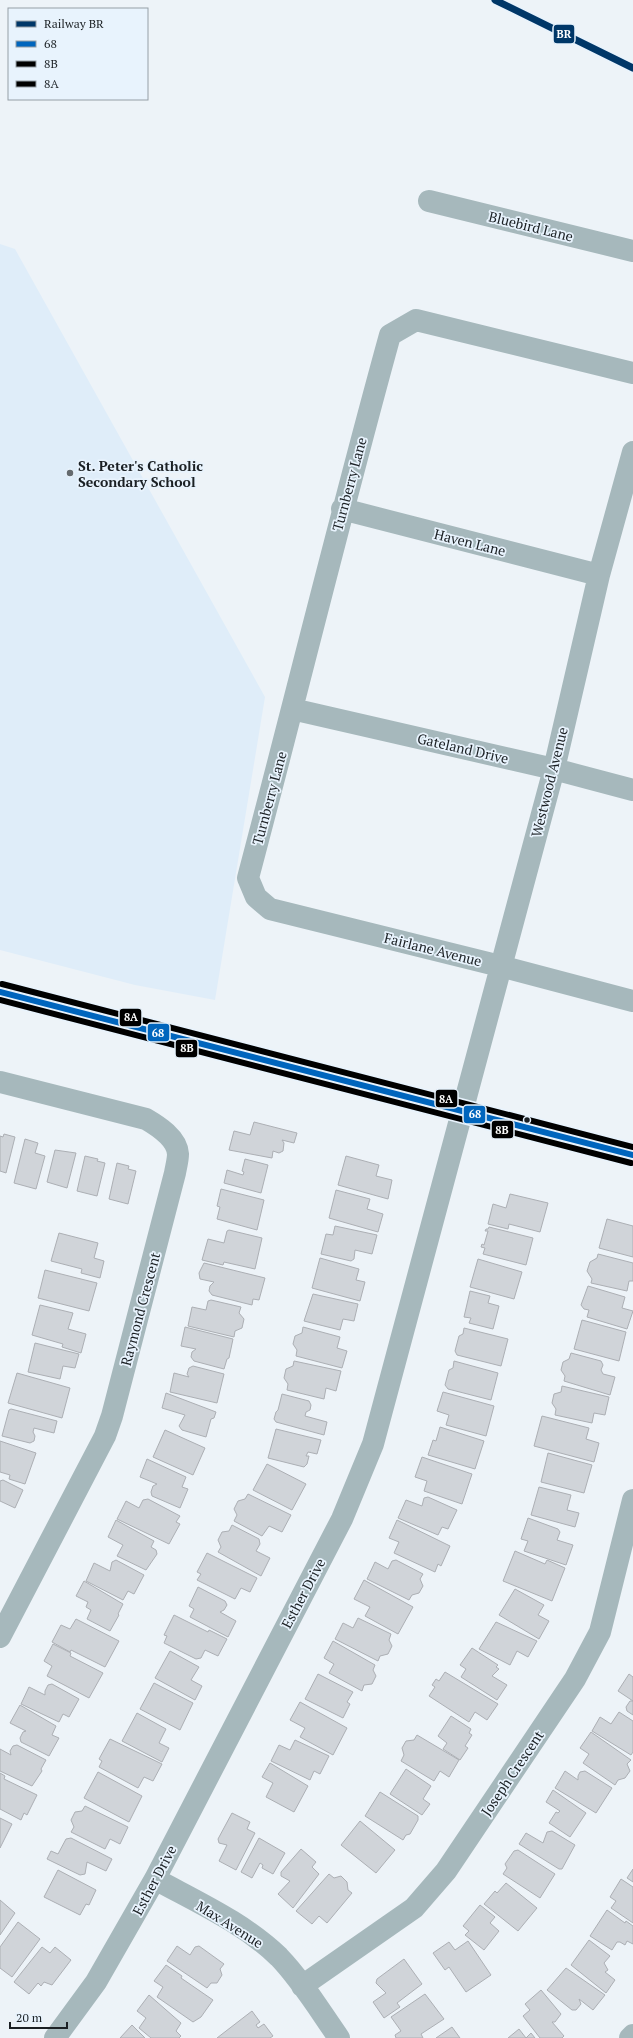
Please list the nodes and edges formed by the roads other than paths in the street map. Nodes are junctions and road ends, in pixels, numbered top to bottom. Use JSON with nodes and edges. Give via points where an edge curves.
{"nodes":[{"id":1,"x":429,"y":201,"type":"dead end"},
{"id":2,"x":633,"y":251,"type":"edge"},
{"id":3,"x":633,"y":373,"type":"edge"},
{"id":4,"x":633,"y":452,"type":"edge"},
{"id":5,"x":342,"y":509,"type":"junction"},
{"id":6,"x":598,"y":575,"type":"junction"},
{"id":7,"x":292,"y":709,"type":"junction"},
{"id":8,"x":554,"y":769,"type":"junction"},
{"id":9,"x":633,"y":790,"type":"edge"},
{"id":10,"x":248,"y":878,"type":"joint"},
{"id":11,"x":500,"y":966,"type":"junction"},
{"id":12,"x":0,"y":992,"type":"edge"},
{"id":13,"x":633,"y":1001,"type":"edge"},
{"id":14,"x":0,"y":1082,"type":"edge"},
{"id":15,"x":462,"y":1110,"type":"junction"},
{"id":16,"x":633,"y":1155,"type":"edge"},
{"id":17,"x":633,"y":1500,"type":"edge"},
{"id":18,"x":0,"y":1637,"type":"edge"},
{"id":19,"x":155,"y":1879,"type":"junction"},
{"id":20,"x":302,"y":1986,"type":"junction"},
{"id":21,"x":633,"y":2035,"type":"edge"},
{"id":22,"x":56,"y":2038,"type":"edge"},
{"id":23,"x":339,"y":2038,"type":"edge"},
{"id":24,"x":630,"y":2038,"type":"edge"}],
"edges":[{"from":1,"to":2,"type":"street","name":"Bluebird Lane"},
{"from":3,"to":5,"type":"street","name":"Turnberry Lane","via":[[416,320],[390,335]]},
{"from":4,"to":6,"type":"street","name":"Westwood Avenue"},
{"from":5,"to":6,"type":"street","name":"Haven Lane"},
{"from":5,"to":7,"type":"street","name":"Turnberry Lane"},
{"from":6,"to":8,"type":"street","name":"Westwood Avenue"},
{"from":7,"to":8,"type":"street","name":"Gateland Drive"},
{"from":7,"to":10,"type":"street","name":"Turnberry Lane"},
{"from":8,"to":9,"type":"street","name":"Gateland Drive"},
{"from":8,"to":11,"type":"street","name":"Westwood Avenue"},
{"from":10,"to":11,"type":"street","name":"Fairlane Avenue","via":[[256,897],[270,909]]},
{"from":11,"to":13,"type":"street","name":"Fairlane Avenue"},
{"from":11,"to":15,"type":"street","name":"Westwood Avenue"},
{"from":12,"to":15,"type":"main road"},
{"from":14,"to":18,"type":"street","name":"Raymond Crescent","via":[[146,1119],[160,1127],[171,1138],[178,1152],[173,1181],[108,1429]]},
{"from":15,"to":16,"type":"main road"},
{"from":15,"to":19,"type":"street","name":"Esther Drive","via":[[380,1424],[366,1465],[342,1519]]},
{"from":17,"to":20,"type":"street","name":"Joseph Crescent","via":[[600,1632],[575,1679],[446,1871],[414,1908]]},
{"from":19,"to":20,"type":"street","name":"Max Avenue","via":[[253,1935],[279,1957]]},
{"from":19,"to":22,"type":"street","name":"Esther Drive","via":[[96,1982]]},
{"from":20,"to":23,"type":"street","name":"Max Avenue"},
{"from":21,"to":24,"type":"street"}]}
